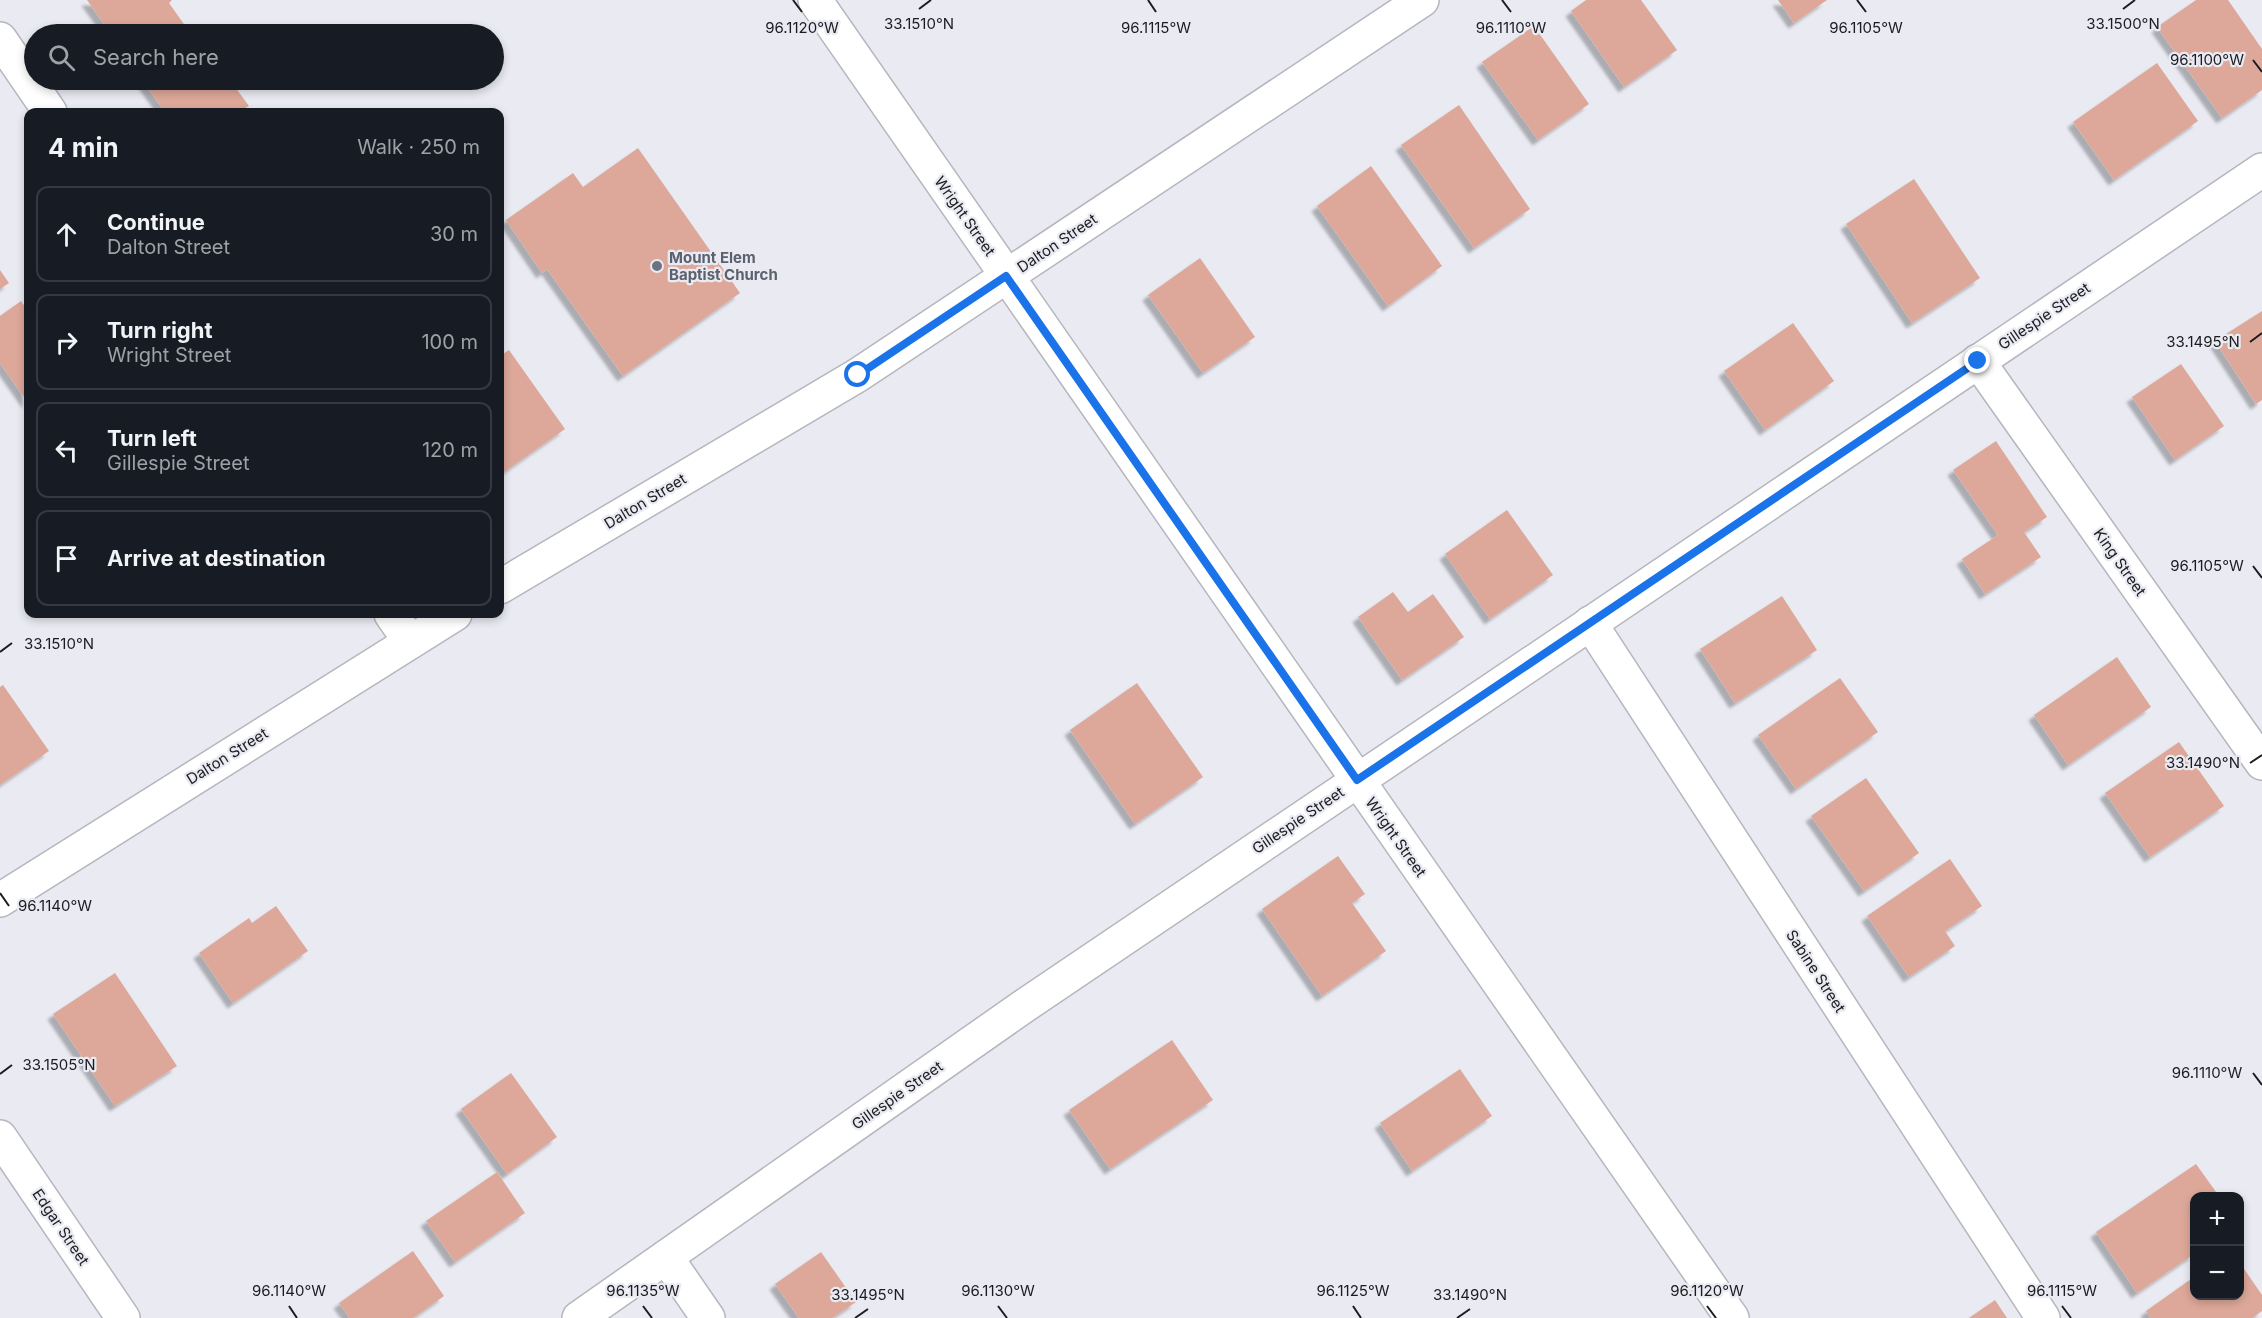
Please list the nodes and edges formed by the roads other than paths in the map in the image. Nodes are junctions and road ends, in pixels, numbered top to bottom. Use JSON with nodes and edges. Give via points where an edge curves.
{"nodes":[{"id":1,"x":815,"y":0,"type":"edge"},
{"id":2,"x":1422,"y":0,"type":"edge"},
{"id":3,"x":0,"y":39,"type":"edge"},
{"id":4,"x":24,"y":74,"type":"edge"},
{"id":5,"x":35,"y":90,"type":"edge"},
{"id":6,"x":47,"y":108,"type":"edge"},
{"id":7,"x":2262,"y":170,"type":"edge"},
{"id":8,"x":1006,"y":276,"type":"junction"},
{"id":9,"x":1978,"y":361,"type":"junction"},
{"id":10,"x":504,"y":585,"type":"edge"},
{"id":11,"x":394,"y":618,"type":"edge"},
{"id":12,"x":448,"y":618,"type":"edge"},
{"id":13,"x":1590,"y":623,"type":"junction"},
{"id":14,"x":409,"y":640,"type":"junction"},
{"id":15,"x":2262,"y":763,"type":"edge"},
{"id":16,"x":1357,"y":780,"type":"junction"},
{"id":17,"x":0,"y":900,"type":"edge"},
{"id":18,"x":0,"y":1137,"type":"edge"},
{"id":19,"x":666,"y":1257,"type":"junction"},
{"id":20,"x":123,"y":1318,"type":"edge"},
{"id":21,"x":579,"y":1318,"type":"edge"},
{"id":22,"x":708,"y":1318,"type":"edge"},
{"id":23,"x":1732,"y":1318,"type":"edge"},
{"id":24,"x":2043,"y":1318,"type":"edge"}],
"edges":[{"from":1,"to":8,"type":"street","name":"Wright Street"},
{"from":2,"to":8,"type":"street","name":"Dalton Street"},
{"from":3,"to":4,"type":"street"},
{"from":5,"to":6,"type":"street"},
{"from":7,"to":9,"type":"street","name":"Gillespie Street"},
{"from":8,"to":10,"type":"street","name":"Dalton Street","via":[[858,375]]},
{"from":8,"to":16,"type":"street","name":"Wright Street"},
{"from":9,"to":13,"type":"street","name":"Gillespie Street"},
{"from":9,"to":15,"type":"street","name":"King Street"},
{"from":11,"to":14,"type":"street"},
{"from":12,"to":14,"type":"street","name":"Dalton Street"},
{"from":13,"to":16,"type":"street","name":"Gillespie Street"},
{"from":13,"to":24,"type":"street","name":"Sabine Street"},
{"from":14,"to":17,"type":"street","name":"Dalton Street"},
{"from":16,"to":19,"type":"street","name":"Gillespie Street","via":[[1024,1006]]},
{"from":16,"to":23,"type":"street","name":"Wright Street"},
{"from":18,"to":20,"type":"street","name":"Edgar Street"},
{"from":19,"to":21,"type":"street","name":"Gillespie Street"},
{"from":19,"to":22,"type":"street"}]}
